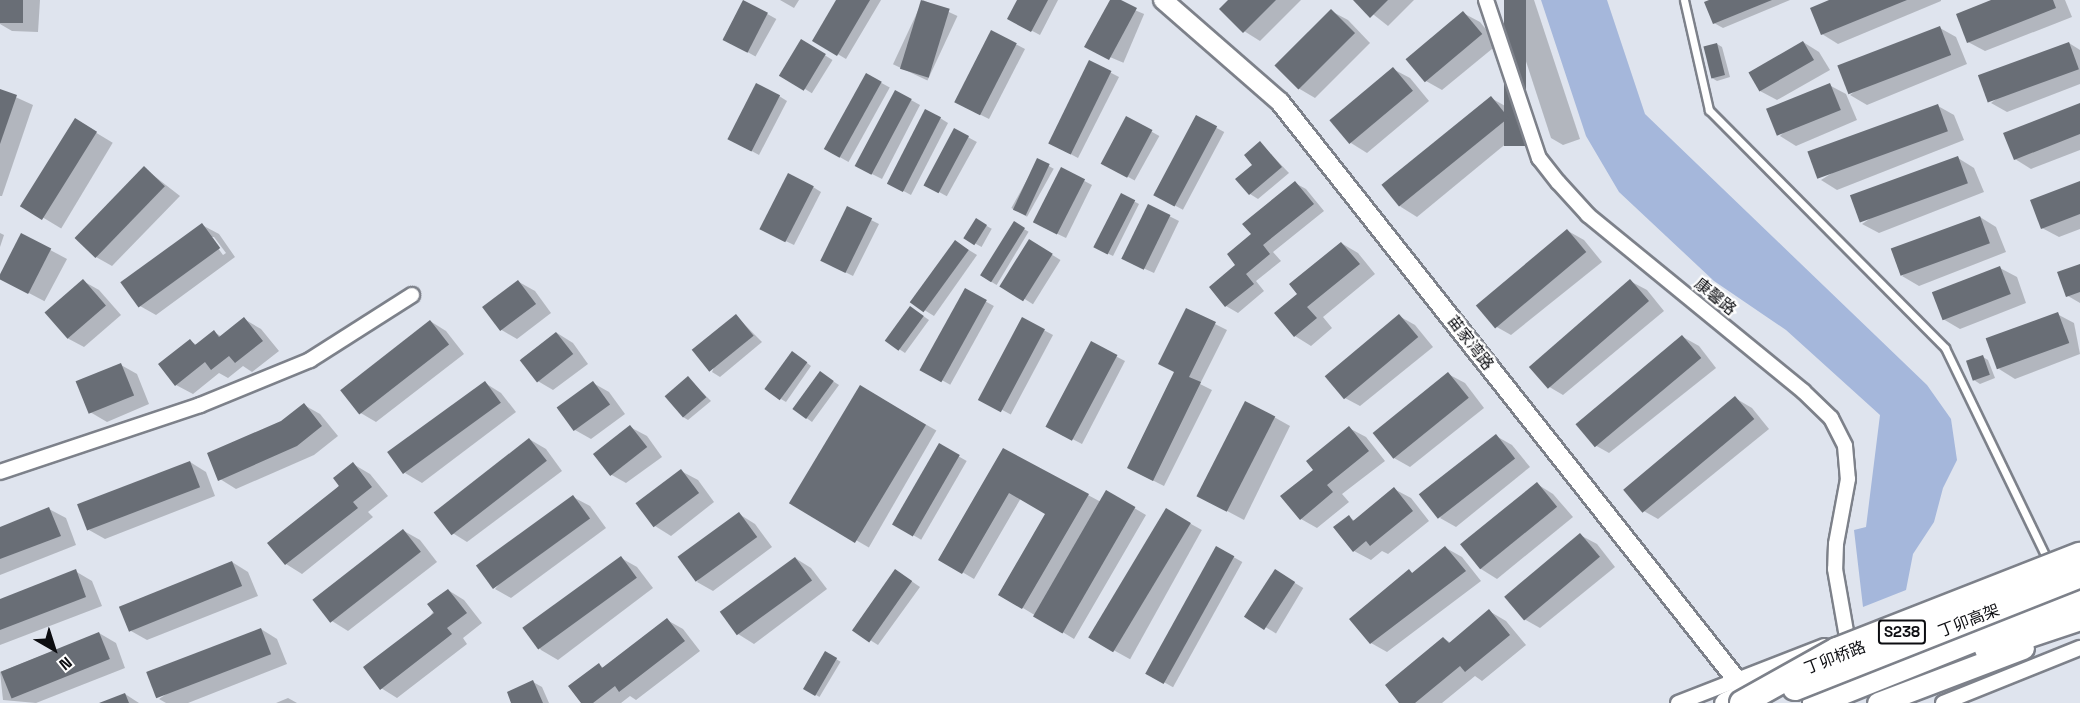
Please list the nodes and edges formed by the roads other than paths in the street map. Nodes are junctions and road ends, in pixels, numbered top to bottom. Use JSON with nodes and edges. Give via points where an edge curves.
{"nodes":[{"id":1,"x":1162,"y":0,"type":"edge"},
{"id":2,"x":1486,"y":0,"type":"edge"},
{"id":3,"x":1684,"y":0,"type":"edge"},
{"id":4,"x":412,"y":295,"type":"dead end"},
{"id":5,"x":0,"y":472,"type":"edge"},
{"id":6,"x":2080,"y":546,"type":"edge"},
{"id":7,"x":2080,"y":555,"type":"edge"},
{"id":8,"x":2080,"y":563,"type":"edge"},
{"id":9,"x":2050,"y":566,"type":"junction"},
{"id":10,"x":2080,"y":575,"type":"edge"},
{"id":11,"x":2080,"y":597,"type":"edge"},
{"id":12,"x":2080,"y":618,"type":"edge"},
{"id":13,"x":2080,"y":627,"type":"edge"},
{"id":14,"x":1847,"y":638,"type":"junction"},
{"id":15,"x":2080,"y":648,"type":"edge"},
{"id":16,"x":1897,"y":672,"type":"junction"},
{"id":17,"x":1749,"y":696,"type":"edge"},
{"id":18,"x":1678,"y":703,"type":"edge"},
{"id":19,"x":1725,"y":703,"type":"edge"},
{"id":20,"x":1815,"y":703,"type":"edge"},
{"id":21,"x":1878,"y":703,"type":"edge"},
{"id":22,"x":1943,"y":703,"type":"edge"}],
"edges":[{"from":1,"to":17,"type":"street","name":"苗家湾路","via":[[1280,102]]},
{"from":2,"to":14,"type":"street","name":"康馨路","via":[[1539,158],[1558,182],[1587,215],[1831,418],[1845,446],[1848,479],[1835,568]]},
{"from":3,"to":9,"type":"lane","via":[[1709,110],[1945,348]]},
{"from":4,"to":5,"type":"street","via":[[310,360],[200,405]]},
{"from":6,"to":9,"type":"street"},
{"from":7,"to":17,"type":"highway","bridge":true,"via":[[1837,650]]},
{"from":8,"to":9,"type":"main road","name":"丁卯桥路","number":"S238"},
{"from":9,"to":14,"type":"street"},
{"from":9,"to":17,"type":"main road","name":"丁卯桥路","number":"S238"},
{"from":10,"to":17,"type":"highway","name":"丁卯高架","number":"S238","bridge":true},
{"from":11,"to":16,"type":"highway","name":"丁卯高架","number":"S238"},
{"from":12,"to":16,"type":"highway","via":[[2031,637]]},
{"from":13,"to":21,"type":"main road"},
{"from":14,"to":17,"type":"street"},
{"from":15,"to":22,"type":"street"},
{"from":16,"to":20,"type":"highway","name":"丁卯高架","number":"S238"},
{"from":17,"to":18,"type":"street"},
{"from":17,"to":19,"type":"main road","name":"丁卯桥路","number":"S238"}]}
